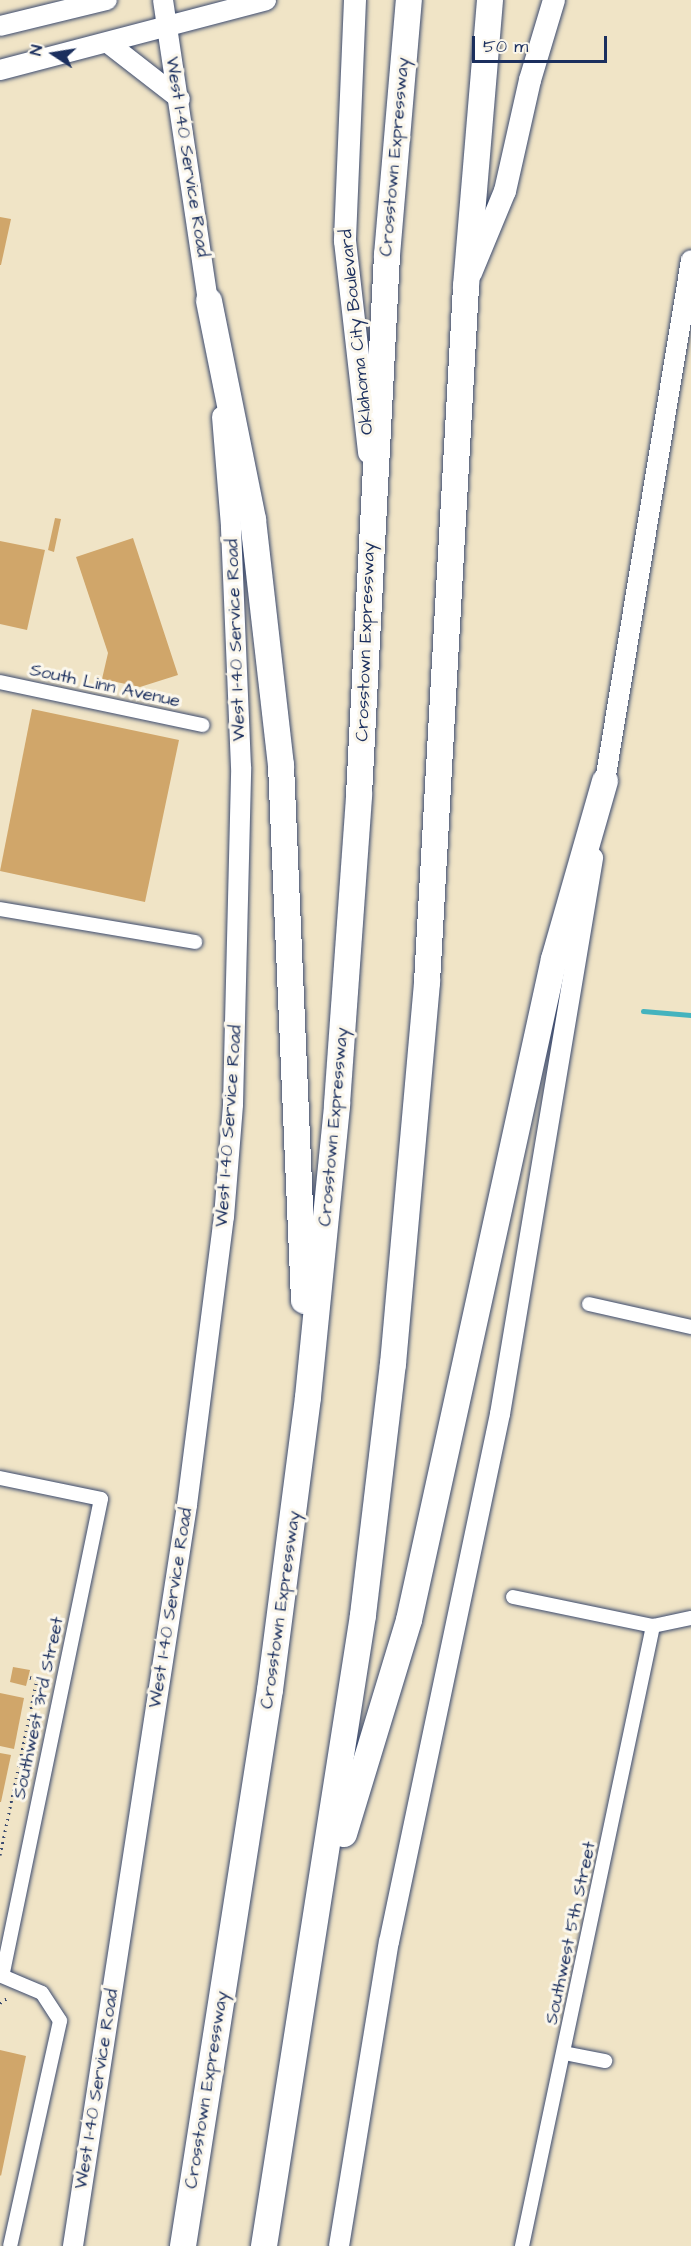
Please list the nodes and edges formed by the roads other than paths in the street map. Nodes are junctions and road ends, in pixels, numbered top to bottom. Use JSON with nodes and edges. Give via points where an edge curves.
{"nodes":[{"id":1,"x":107,"y":0,"type":"edge"},
{"id":2,"x":163,"y":0,"type":"edge"},
{"id":3,"x":266,"y":0,"type":"edge"},
{"id":4,"x":355,"y":0,"type":"edge"},
{"id":5,"x":410,"y":0,"type":"edge"},
{"id":6,"x":490,"y":0,"type":"edge"},
{"id":7,"x":554,"y":0,"type":"edge"},
{"id":8,"x":0,"y":26,"type":"edge"},
{"id":9,"x":167,"y":26,"type":"junction"},
{"id":10,"x":108,"y":43,"type":"junction"},
{"id":11,"x":0,"y":70,"type":"edge"},
{"id":12,"x":180,"y":99,"type":"junction"},
{"id":13,"x":691,"y":260,"type":"edge"},
{"id":14,"x":466,"y":286,"type":"junction"},
{"id":15,"x":209,"y":301,"type":"junction"},
{"id":16,"x":372,"y":483,"type":"junction"},
{"id":17,"x":0,"y":682,"type":"edge"},
{"id":18,"x":202,"y":724,"type":"dead end"},
{"id":19,"x":605,"y":781,"type":"junction"},
{"id":20,"x":0,"y":909,"type":"edge"},
{"id":21,"x":195,"y":942,"type":"dead end"},
{"id":22,"x":589,"y":1304,"type":"dead end"},
{"id":23,"x":691,"y":1327,"type":"edge"},
{"id":24,"x":308,"y":1397,"type":"junction"},
{"id":25,"x":0,"y":1478,"type":"edge"},
{"id":26,"x":513,"y":1597,"type":"dead end"},
{"id":27,"x":691,"y":1618,"type":"edge"},
{"id":28,"x":653,"y":1626,"type":"junction"},
{"id":29,"x":318,"y":1920,"type":"junction"},
{"id":30,"x":1,"y":1976,"type":"edge"},
{"id":31,"x":564,"y":2053,"type":"junction"},
{"id":32,"x":605,"y":2061,"type":"dead end"},
{"id":33,"x":10,"y":2246,"type":"edge"},
{"id":34,"x":73,"y":2246,"type":"edge"},
{"id":35,"x":183,"y":2246,"type":"edge"},
{"id":36,"x":264,"y":2246,"type":"edge"},
{"id":37,"x":339,"y":2246,"type":"edge"},
{"id":38,"x":522,"y":2246,"type":"edge"}],
"edges":[{"from":1,"to":8,"type":"main road"},
{"from":2,"to":9,"type":"main road","name":"West I-40 Service Road"},
{"from":3,"to":9,"type":"main road"},
{"from":4,"to":16,"type":"main road","name":"Oklahoma City Boulevard","via":[[345,241]]},
{"from":5,"to":16,"type":"highway","name":"Crosstown Expressway"},
{"from":6,"to":14,"type":"highway"},
{"from":7,"to":14,"type":"main road","via":[[505,191]]},
{"from":9,"to":10,"type":"main road"},
{"from":9,"to":12,"type":"main road","name":"West I-40 Service Road"},
{"from":10,"to":11,"type":"main road"},
{"from":10,"to":12,"type":"main road"},
{"from":12,"to":15,"type":"main road","name":"West I-40 Service Road"},
{"from":13,"to":19,"type":"main road"},
{"from":14,"to":29,"type":"highway","via":[[435,867],[416,1124],[363,1615]]},
{"from":15,"to":24,"type":"highway","via":[[253,520],[281,765]]},
{"from":15,"to":34,"type":"main road","name":"West I-40 Service Road","via":[[230,514],[239,683],[241,882],[233,1104],[224,1217],[187,1505]]},
{"from":16,"to":24,"type":"highway","name":"Crosstown Expressway","via":[[358,819],[337,1104]]},
{"from":17,"to":18,"type":"street","name":"South Linn Avenue"},
{"from":19,"to":29,"type":"highway","via":[[554,959],[409,1620]]},
{"from":19,"to":37,"type":"main road","via":[[501,1414],[389,1942]]},
{"from":20,"to":21,"type":"street"},
{"from":22,"to":23,"type":"street"},
{"from":24,"to":35,"type":"highway","name":"Crosstown Expressway","via":[[270,1690]]},
{"from":25,"to":30,"type":"street","name":"Southwest 3rd Street","via":[[101,1499]]},
{"from":26,"to":28,"type":"street"},
{"from":27,"to":28,"type":"street"},
{"from":28,"to":31,"type":"street","name":"Southwest 5th Street"},
{"from":29,"to":36,"type":"highway"},
{"from":30,"to":33,"type":"street","name":"Southwest 3rd Street","via":[[42,1993],[60,2021]]},
{"from":31,"to":32,"type":"street"},
{"from":31,"to":38,"type":"street","name":"Southwest 5th Street"}]}
